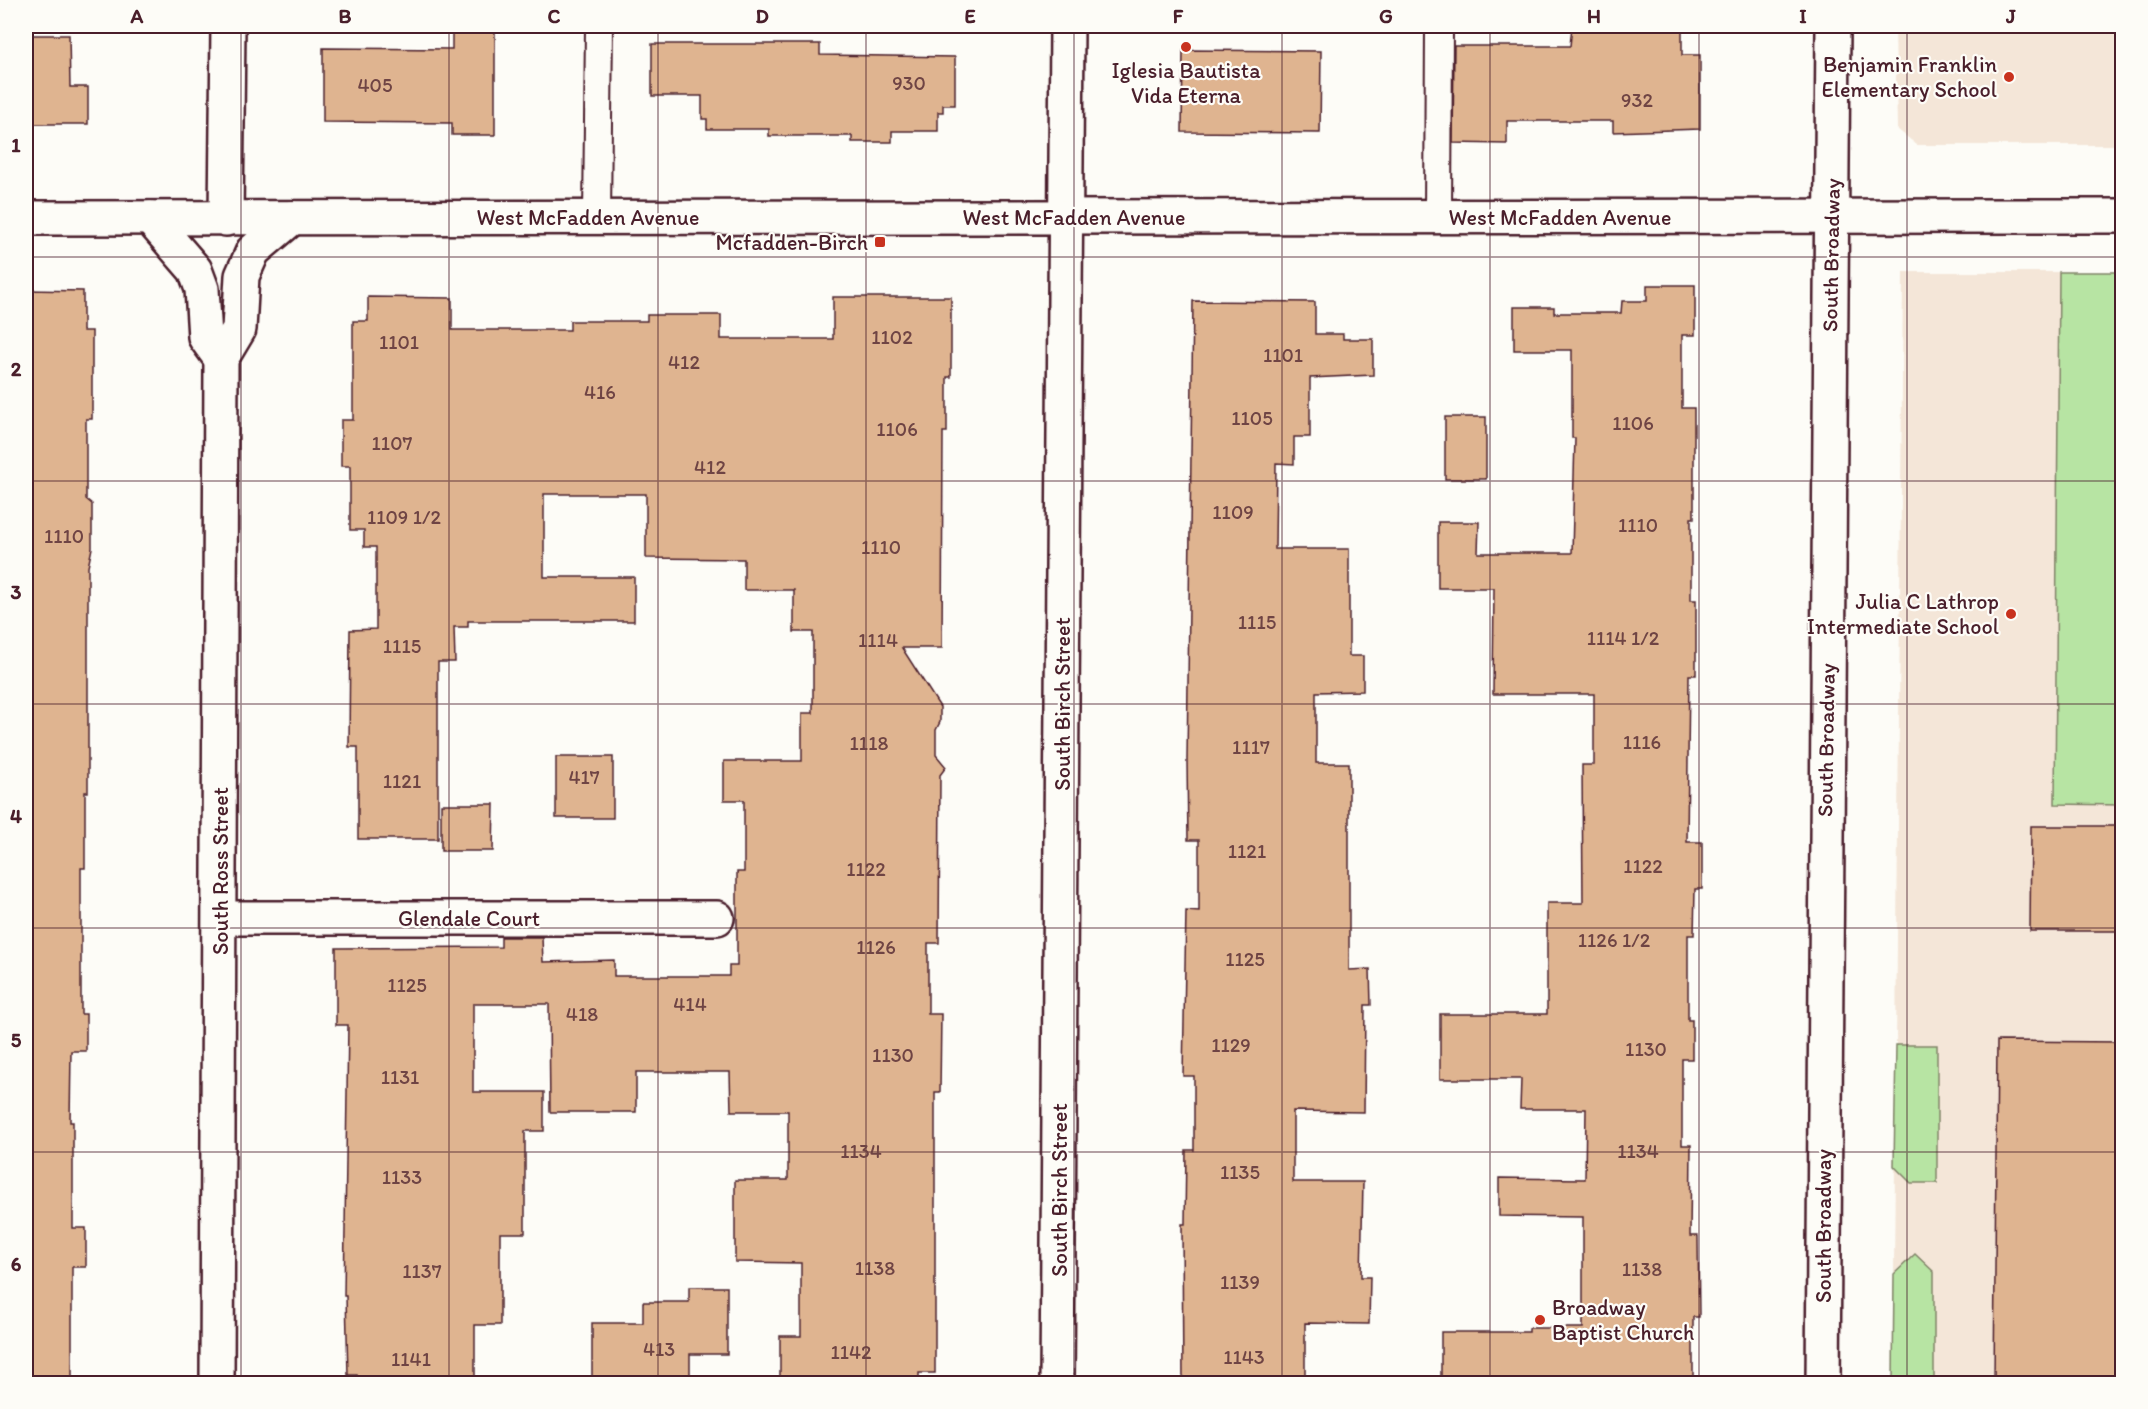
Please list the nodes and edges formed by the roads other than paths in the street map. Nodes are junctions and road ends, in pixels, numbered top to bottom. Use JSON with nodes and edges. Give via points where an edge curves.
{"nodes":[{"id":1,"x":228,"y":26,"type":"edge"},
{"id":2,"x":599,"y":26,"type":"edge"},
{"id":3,"x":1067,"y":26,"type":"edge"},
{"id":4,"x":1439,"y":26,"type":"edge"},
{"id":5,"x":1833,"y":26,"type":"edge"},
{"id":6,"x":2122,"y":216,"type":"edge"},
{"id":7,"x":597,"y":217,"type":"junction"},
{"id":8,"x":1065,"y":217,"type":"junction"},
{"id":9,"x":1438,"y":217,"type":"junction"},
{"id":10,"x":1832,"y":217,"type":"junction"},
{"id":11,"x":26,"y":218,"type":"edge"},
{"id":12,"x":150,"y":218,"type":"junction"},
{"id":13,"x":292,"y":218,"type":"junction"},
{"id":14,"x":226,"y":219,"type":"junction"},
{"id":15,"x":221,"y":359,"type":"junction"},
{"id":16,"x":221,"y":918,"type":"junction"},
{"id":17,"x":717,"y":918,"type":"dead end"},
{"id":18,"x":217,"y":1383,"type":"edge"},
{"id":19,"x":1057,"y":1383,"type":"edge"},
{"id":20,"x":1823,"y":1383,"type":"edge"}],
"edges":[{"from":1,"to":14,"type":"street"},
{"from":2,"to":7,"type":"lane"},
{"from":3,"to":8,"type":"street","name":"South Birch Street"},
{"from":4,"to":9,"type":"lane"},
{"from":5,"to":10,"type":"street","name":"South Broadway"},
{"from":6,"to":10,"type":"street","name":"West McFadden Avenue"},
{"from":7,"to":8,"type":"street","name":"West McFadden Avenue"},
{"from":7,"to":13,"type":"street","name":"West McFadden Avenue"},
{"from":8,"to":9,"type":"street","name":"West McFadden Avenue"},
{"from":8,"to":19,"type":"street","name":"South Birch Street"},
{"from":9,"to":10,"type":"street","name":"West McFadden Avenue"},
{"from":10,"to":20,"type":"street","name":"South Broadway"},
{"from":11,"to":12,"type":"street","name":"West McFadden Avenue"},
{"from":12,"to":14,"type":"street","name":"West McFadden Avenue"},
{"from":12,"to":15,"type":"street","via":[[195,270],[202,289],[205,337]]},
{"from":13,"to":14,"type":"street","name":"West McFadden Avenue"},
{"from":13,"to":15,"type":"street","via":[[252,251],[242,276],[239,329]]},
{"from":15,"to":16,"type":"street","name":"South Ross Street"},
{"from":16,"to":17,"type":"street","name":"Glendale Court"},
{"from":16,"to":18,"type":"street","name":"South Ross Street"}]}
